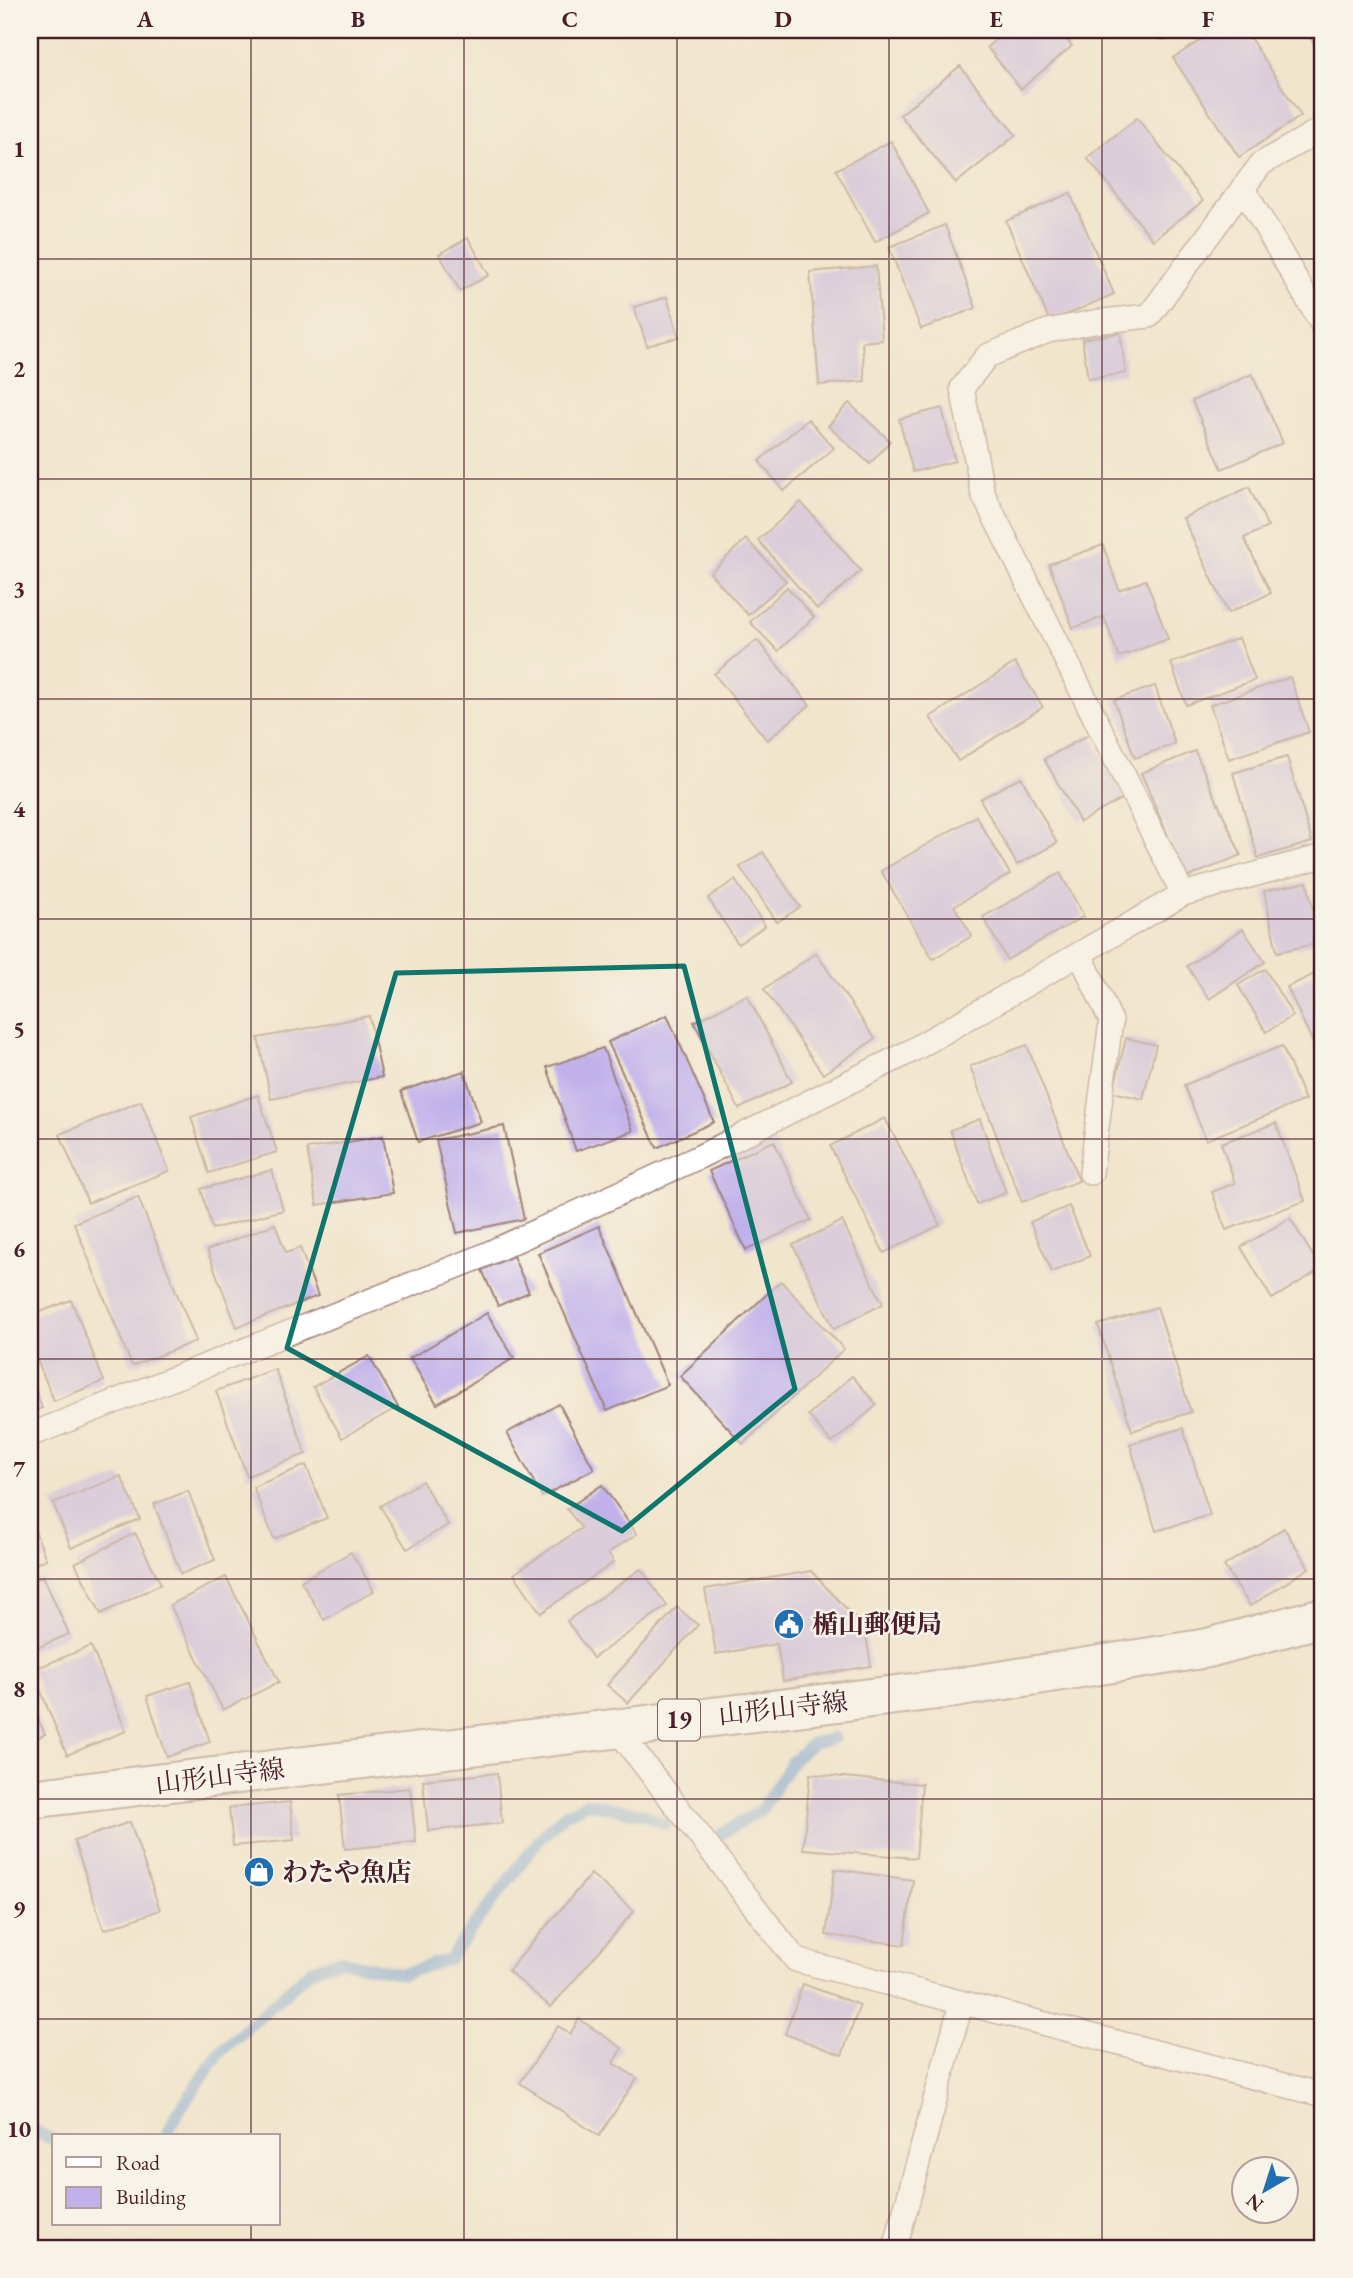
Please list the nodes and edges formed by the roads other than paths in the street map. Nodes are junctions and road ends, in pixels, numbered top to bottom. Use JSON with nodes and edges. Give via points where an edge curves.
{"nodes":[{"id":1,"x":1323,"y":128,"type":"edge"},
{"id":2,"x":1243,"y":188,"type":"junction"},
{"id":3,"x":1323,"y":326,"type":"edge"},
{"id":4,"x":1323,"y":856,"type":"edge"},
{"id":5,"x":1183,"y":894,"type":"junction"},
{"id":6,"x":1080,"y":954,"type":"junction"},
{"id":7,"x":1091,"y":1174,"type":"dead end"},
{"id":8,"x":30,"y":1435,"type":"edge"},
{"id":9,"x":1323,"y":1617,"type":"edge"},
{"id":10,"x":615,"y":1727,"type":"junction"},
{"id":11,"x":30,"y":1799,"type":"edge"},
{"id":12,"x":961,"y":2004,"type":"junction"},
{"id":13,"x":1323,"y":2095,"type":"edge"},
{"id":14,"x":895,"y":2248,"type":"edge"}],
"edges":[{"from":1,"to":2,"type":"lane","via":[[1261,164]]},
{"from":2,"to":3,"type":"lane"},
{"from":2,"to":5,"type":"lane","via":[[1149,316],[1048,331],[987,356],[962,388],[983,494]]},
{"from":4,"to":5,"type":"lane"},
{"from":5,"to":6,"type":"lane"},
{"from":6,"to":7,"type":"lane","via":[[1111,1020]]},
{"from":6,"to":8,"type":"lane","via":[[911,1051],[699,1157],[478,1258]]},
{"from":9,"to":10,"type":"main road","name":"山形山寺線","number":"19","via":[[1208,1648],[1120,1664]]},
{"from":10,"to":11,"type":"main road","name":"山形山寺線","number":"19"},
{"from":10,"to":12,"type":"lane","via":[[796,1960]]},
{"from":12,"to":13,"type":"lane"},
{"from":12,"to":14,"type":"lane"}]}
